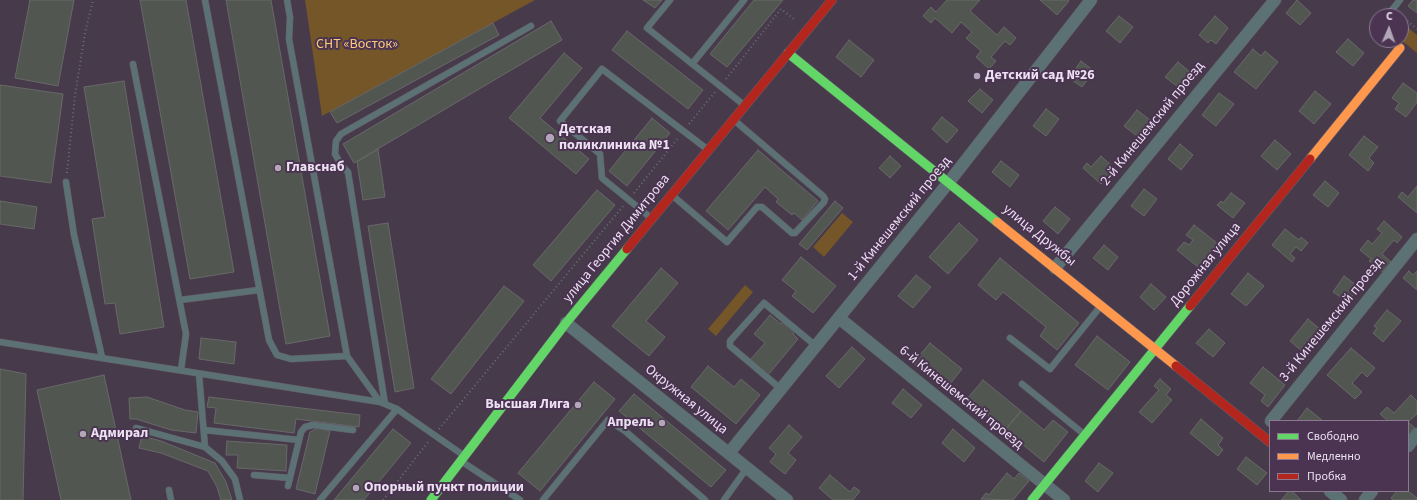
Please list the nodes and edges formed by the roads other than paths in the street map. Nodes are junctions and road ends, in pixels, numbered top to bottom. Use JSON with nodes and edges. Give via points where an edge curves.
{"nodes":[{"id":1,"x":205,"y":0,"type":"edge"},
{"id":2,"x":287,"y":0,"type":"edge"},
{"id":3,"x":670,"y":0,"type":"edge"},
{"id":4,"x":744,"y":0,"type":"edge"},
{"id":5,"x":832,"y":0,"type":"edge"},
{"id":6,"x":1091,"y":0,"type":"edge"},
{"id":7,"x":1275,"y":0,"type":"edge"},
{"id":8,"x":1400,"y":0,"type":"edge"},
{"id":9,"x":1394,"y":8,"type":"edge"},
{"id":10,"x":531,"y":26,"type":"dead end"},
{"id":11,"x":1400,"y":48,"type":"dead end"},
{"id":12,"x":788,"y":53,"type":"junction"},
{"id":13,"x":133,"y":64,"type":"dead end"},
{"id":14,"x":692,"y":64,"type":"junction"},
{"id":15,"x":745,"y":106,"type":"junction"},
{"id":16,"x":734,"y":119,"type":"junction"},
{"id":17,"x":708,"y":150,"type":"junction"},
{"id":18,"x":66,"y":182,"type":"road end"},
{"id":19,"x":949,"y":182,"type":"junction"},
{"id":20,"x":672,"y":195,"type":"junction"},
{"id":21,"x":652,"y":219,"type":"junction"},
{"id":22,"x":1417,"y":239,"type":"edge"},
{"id":23,"x":1055,"y":268,"type":"junction"},
{"id":24,"x":259,"y":290,"type":"junction"},
{"id":25,"x":180,"y":300,"type":"junction"},
{"id":26,"x":1101,"y":306,"type":"junction"},
{"id":27,"x":839,"y":318,"type":"junction"},
{"id":28,"x":566,"y":323,"type":"junction"},
{"id":29,"x":1010,"y":338,"type":"dead end"},
{"id":30,"x":0,"y":342,"type":"edge"},
{"id":31,"x":816,"y":346,"type":"junction"},
{"id":32,"x":1155,"y":350,"type":"junction"},
{"id":33,"x":347,"y":356,"type":"junction"},
{"id":34,"x":102,"y":357,"type":"junction"},
{"id":35,"x":181,"y":370,"type":"junction"},
{"id":36,"x":199,"y":374,"type":"junction"},
{"id":37,"x":1022,"y":384,"type":"dead end"},
{"id":38,"x":781,"y":389,"type":"junction"},
{"id":39,"x":383,"y":403,"type":"junction"},
{"id":40,"x":397,"y":409,"type":"junction"},
{"id":41,"x":1271,"y":420,"type":"edge"},
{"id":42,"x":1269,"y":422,"type":"edge"},
{"id":43,"x":136,"y":428,"type":"dead end"},
{"id":44,"x":204,"y":430,"type":"junction"},
{"id":45,"x":353,"y":430,"type":"dead end"},
{"id":46,"x":1260,"y":434,"type":"junction"},
{"id":47,"x":1417,"y":434,"type":"edge"},
{"id":48,"x":1086,"y":435,"type":"junction"},
{"id":49,"x":299,"y":440,"type":"junction"},
{"id":50,"x":1269,"y":441,"type":"edge"},
{"id":51,"x":1409,"y":445,"type":"edge"},
{"id":52,"x":205,"y":447,"type":"junction"},
{"id":53,"x":729,"y":453,"type":"junction"},
{"id":54,"x":463,"y":459,"type":"junction"},
{"id":55,"x":747,"y":468,"type":"junction"},
{"id":56,"x":254,"y":475,"type":"dead end"},
{"id":57,"x":290,"y":478,"type":"junction"},
{"id":58,"x":1045,"y":485,"type":"junction"},
{"id":59,"x":288,"y":486,"type":"dead end"},
{"id":60,"x":170,"y":490,"type":"dead end"},
{"id":61,"x":1331,"y":492,"type":"edge"},
{"id":62,"x":1371,"y":492,"type":"edge"},
{"id":63,"x":172,"y":500,"type":"edge"},
{"id":64,"x":240,"y":500,"type":"edge"},
{"id":65,"x":320,"y":500,"type":"edge"},
{"id":66,"x":431,"y":500,"type":"edge"},
{"id":67,"x":520,"y":500,"type":"edge"},
{"id":68,"x":543,"y":500,"type":"edge"},
{"id":69,"x":705,"y":500,"type":"edge"},
{"id":70,"x":724,"y":500,"type":"edge"},
{"id":71,"x":786,"y":500,"type":"edge"},
{"id":72,"x":1032,"y":500,"type":"edge"},
{"id":73,"x":1064,"y":500,"type":"edge"},
{"id":74,"x":1341,"y":500,"type":"edge"},
{"id":75,"x":1365,"y":500,"type":"edge"}],
"edges":[{"from":1,"to":24,"type":"lane"},
{"from":2,"to":33,"type":"lane","via":[[290,17],[289,38]]},
{"from":3,"to":14,"type":"lane","via":[[647,28]]},
{"from":4,"to":14,"type":"lane"},
{"from":5,"to":12,"type":"street","name":"улица Георгия Димитрова"},
{"from":6,"to":19,"type":"street","name":"1-й Кинешемский проезд"},
{"from":7,"to":23,"type":"street","name":"2-й Кинешемский проезд"},
{"from":8,"to":9,"type":"lane"},
{"from":10,"to":39,"type":"lane","via":[[341,134],[336,142],[335,154],[348,172]]},
{"from":11,"to":32,"type":"street","name":"Дорожная улица"},
{"from":12,"to":15,"type":"street","name":"улица Георгия Димитрова"},
{"from":12,"to":19,"type":"street","name":"улица Дружбы"},
{"from":13,"to":25,"type":"lane"},
{"from":14,"to":15,"type":"lane"},
{"from":15,"to":16,"type":"street","name":"улица Георгия Димитрова"},
{"from":16,"to":17,"type":"street","name":"улица Георгия Димитрова"},
{"from":16,"to":20,"type":"lane","via":[[823,196],[824,202],[795,233],[762,207],[757,207],[727,242]]},
{"from":17,"to":20,"type":"street","name":"улица Георгия Димитрова"},
{"from":17,"to":21,"type":"lane","via":[[602,69],[560,120],[600,154],[602,178]]},
{"from":18,"to":34,"type":"lane","via":[[74,236]]},
{"from":19,"to":23,"type":"street","name":"улица Дружбы"},
{"from":19,"to":27,"type":"street","name":"1-й Кинешемский проезд"},
{"from":20,"to":21,"type":"street","name":"улица Георгия Димитрова"},
{"from":21,"to":28,"type":"street","name":"улица Георгия Димитрова"},
{"from":22,"to":41,"type":"street","name":"3-й Кинешемский проезд"},
{"from":23,"to":26,"type":"street","name":"улица Дружбы"},
{"from":24,"to":25,"type":"lane"},
{"from":24,"to":33,"type":"lane","via":[[269,340],[277,355],[291,360]]},
{"from":25,"to":35,"type":"lane","via":[[186,334]]},
{"from":26,"to":29,"type":"lane","via":[[1050,369]]},
{"from":26,"to":32,"type":"street","name":"улица Дружбы"},
{"from":27,"to":31,"type":"street","name":"1-й Кинешемский проезд"},
{"from":27,"to":58,"type":"street","name":"6-й Кинешемский проезд"},
{"from":28,"to":53,"type":"street","name":"Окружная улица"},
{"from":28,"to":54,"type":"street","name":"улица Георгия Димитрова"},
{"from":30,"to":34,"type":"lane"},
{"from":31,"to":38,"type":"street","name":"1-й Кинешемский проезд"},
{"from":31,"to":38,"type":"lane","via":[[764,303],[730,341],[730,346]]},
{"from":32,"to":46,"type":"street","name":"улица Дружбы"},
{"from":32,"to":48,"type":"street","name":"Дорожная улица"},
{"from":33,"to":39,"type":"lane"},
{"from":34,"to":35,"type":"lane"},
{"from":35,"to":36,"type":"lane"},
{"from":36,"to":39,"type":"lane"},
{"from":36,"to":44,"type":"lane"},
{"from":37,"to":48,"type":"lane"},
{"from":38,"to":53,"type":"street","name":"1-й Кинешемский проезд"},
{"from":39,"to":40,"type":"lane"},
{"from":40,"to":54,"type":"lane"},
{"from":40,"to":65,"type":"lane"},
{"from":42,"to":46,"type":"street","name":"3-й Кинешемский проезд"},
{"from":43,"to":52,"type":"lane"},
{"from":44,"to":49,"type":"lane"},
{"from":44,"to":52,"type":"lane"},
{"from":45,"to":49,"type":"lane","via":[[313,425],[305,427]]},
{"from":46,"to":50,"type":"street","name":"улица Дружбы"},
{"from":47,"to":51,"type":"street"},
{"from":48,"to":58,"type":"street","name":"Дорожная улица"},
{"from":49,"to":57,"type":"lane"},
{"from":52,"to":64,"type":"lane","via":[[222,461],[235,479]]},
{"from":53,"to":55,"type":"street","name":"Окружная улица"},
{"from":54,"to":66,"type":"street","name":"улица Георгия Димитрова"},
{"from":54,"to":67,"type":"lane"},
{"from":55,"to":70,"type":"lane"},
{"from":55,"to":71,"type":"street","name":"Окружная улица"},
{"from":56,"to":57,"type":"lane"},
{"from":57,"to":59,"type":"lane"},
{"from":58,"to":72,"type":"street","name":"Дорожная улица"},
{"from":58,"to":73,"type":"street","name":"6-й Кинешемский проезд"},
{"from":60,"to":63,"type":"lane"},
{"from":61,"to":74,"type":"street"},
{"from":62,"to":75,"type":"street"},
{"from":68,"to":69,"type":"lane","via":[[608,420],[625,431]]}]}
